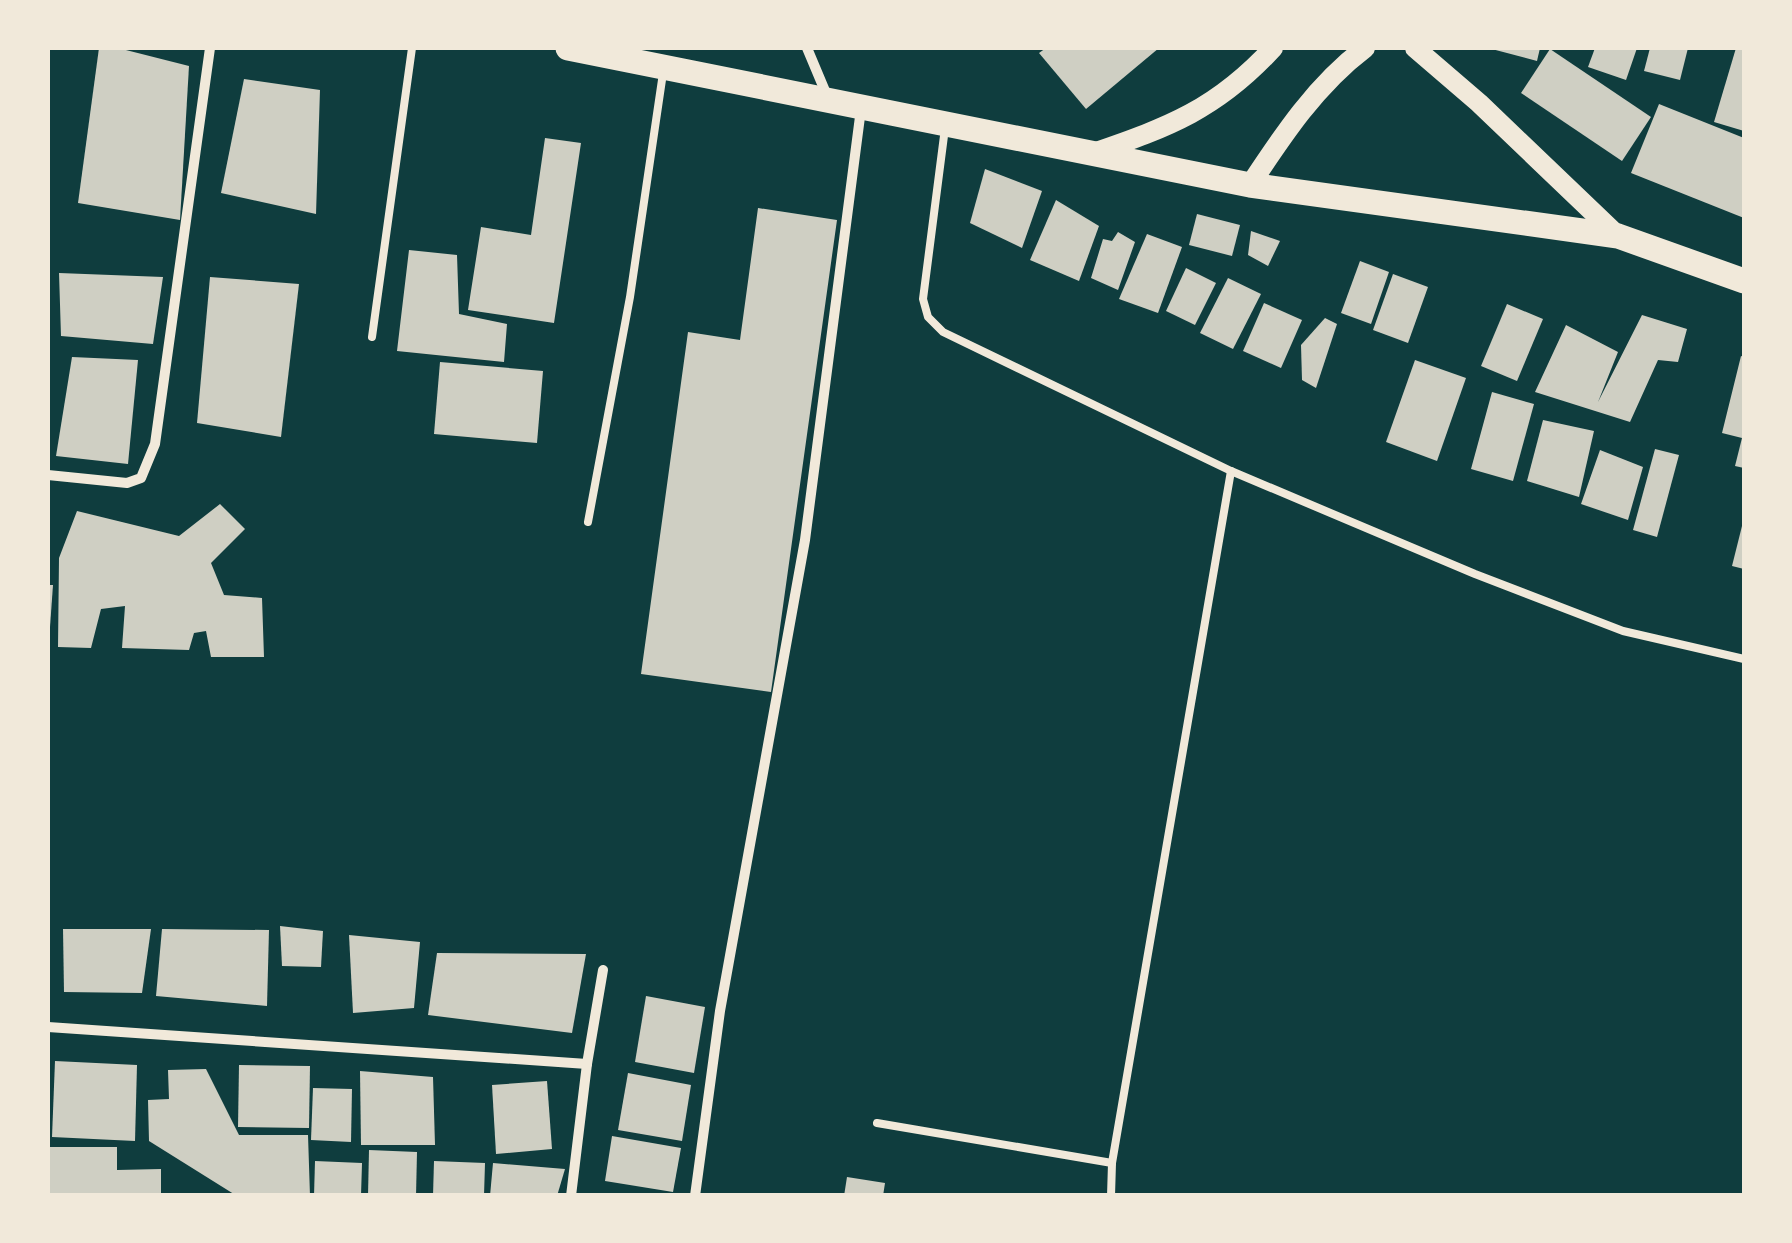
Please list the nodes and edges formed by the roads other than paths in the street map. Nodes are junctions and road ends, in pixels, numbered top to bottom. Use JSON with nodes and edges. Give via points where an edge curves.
{"nodes":[{"id":1,"x":210,"y":48,"type":"edge"},
{"id":2,"x":412,"y":48,"type":"edge"},
{"id":3,"x":568,"y":48,"type":"edge"},
{"id":4,"x":808,"y":48,"type":"edge"},
{"id":5,"x":1273,"y":48,"type":"edge"},
{"id":6,"x":1365,"y":48,"type":"edge"},
{"id":7,"x":1415,"y":48,"type":"edge"},
{"id":8,"x":664,"y":66,"type":"junction"},
{"id":9,"x":828,"y":100,"type":"junction"},
{"id":10,"x":862,"y":108,"type":"junction"},
{"id":11,"x":946,"y":125,"type":"junction"},
{"id":12,"x":1093,"y":153,"type":"junction"},
{"id":13,"x":1250,"y":185,"type":"junction"},
{"id":14,"x":1618,"y":236,"type":"junction"},
{"id":15,"x":1744,"y":281,"type":"edge"},
{"id":16,"x":372,"y":337,"type":"dead end"},
{"id":17,"x":1232,"y":471,"type":"junction"},
{"id":18,"x":48,"y":475,"type":"edge"},
{"id":19,"x":588,"y":522,"type":"dead end"},
{"id":20,"x":1744,"y":659,"type":"edge"},
{"id":21,"x":603,"y":970,"type":"dead end"},
{"id":22,"x":48,"y":1026,"type":"edge"},
{"id":23,"x":587,"y":1064,"type":"junction"},
{"id":24,"x":877,"y":1124,"type":"dead end"},
{"id":25,"x":1112,"y":1163,"type":"junction"},
{"id":26,"x":571,"y":1196,"type":"edge"},
{"id":27,"x":695,"y":1196,"type":"edge"},
{"id":28,"x":1111,"y":1196,"type":"edge"}],
"edges":[{"from":1,"to":18,"type":"street","via":[[149,462],[141,478],[127,482]]},
{"from":2,"to":16,"type":"lane"},
{"from":3,"to":8,"type":"main road"},
{"from":4,"to":9,"type":"street"},
{"from":5,"to":12,"type":"main road","via":[[1185,119]]},
{"from":6,"to":13,"type":"main road","via":[[1315,94]]},
{"from":7,"to":14,"type":"main road"},
{"from":8,"to":9,"type":"main road"},
{"from":8,"to":19,"type":"lane"},
{"from":9,"to":10,"type":"main road"},
{"from":10,"to":11,"type":"main road"},
{"from":10,"to":27,"type":"street","via":[[805,540],[720,1011]]},
{"from":11,"to":12,"type":"main road"},
{"from":11,"to":17,"type":"lane","via":[[923,300],[928,317],[944,332]]},
{"from":12,"to":13,"type":"main road"},
{"from":13,"to":14,"type":"main road"},
{"from":14,"to":15,"type":"main road"},
{"from":17,"to":20,"type":"lane","via":[[1623,631]]},
{"from":17,"to":25,"type":"lane"},
{"from":21,"to":23,"type":"street"},
{"from":22,"to":23,"type":"street"},
{"from":23,"to":26,"type":"street"},
{"from":24,"to":25,"type":"lane"},
{"from":25,"to":28,"type":"lane"}]}
